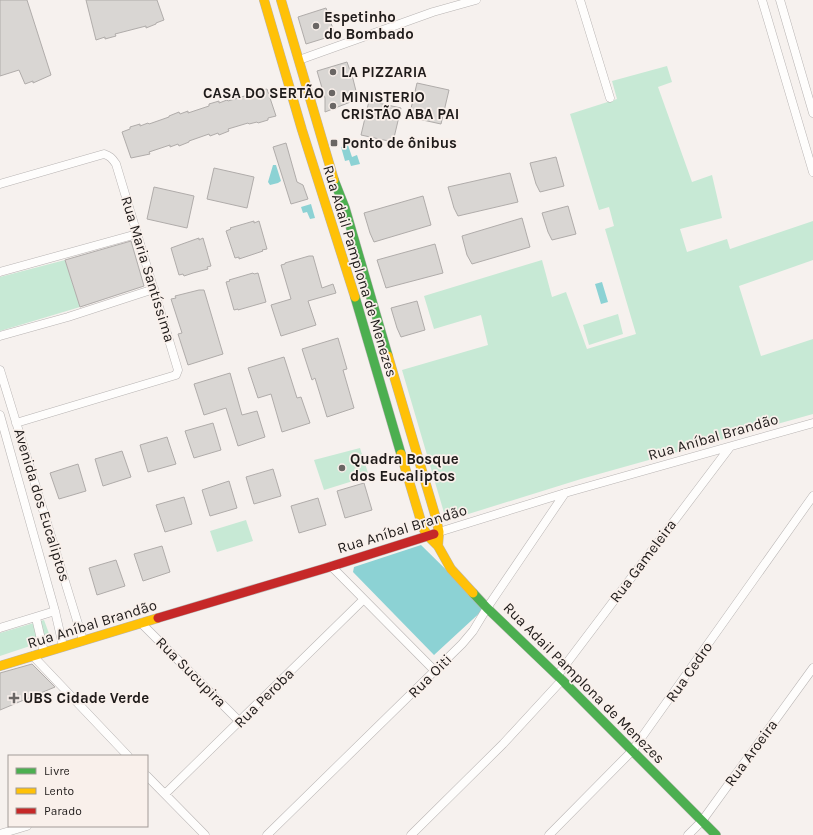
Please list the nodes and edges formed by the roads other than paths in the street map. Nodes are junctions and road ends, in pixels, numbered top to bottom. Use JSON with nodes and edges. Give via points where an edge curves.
{"nodes":[{"id":1,"x":264,"y":0,"type":"edge"},
{"id":2,"x":281,"y":0,"type":"edge"},
{"id":3,"x":476,"y":0,"type":"edge"},
{"id":4,"x":580,"y":0,"type":"edge"},
{"id":5,"x":762,"y":0,"type":"edge"},
{"id":6,"x":780,"y":0,"type":"edge"},
{"id":7,"x":275,"y":39,"type":"junction"},
{"id":8,"x":298,"y":57,"type":"junction"},
{"id":9,"x":286,"y":76,"type":"junction"},
{"id":10,"x":309,"y":94,"type":"junction"},
{"id":11,"x":610,"y":98,"type":"dead end"},
{"id":12,"x":813,"y":113,"type":"edge"},
{"id":13,"x":813,"y":172,"type":"edge"},
{"id":14,"x":0,"y":184,"type":"edge"},
{"id":15,"x":137,"y":234,"type":"junction"},
{"id":16,"x":362,"y":265,"type":"junction"},
{"id":17,"x":346,"y":270,"type":"junction"},
{"id":18,"x":0,"y":272,"type":"edge"},
{"id":19,"x":154,"y":288,"type":"junction"},
{"id":20,"x":0,"y":336,"type":"edge"},
{"id":21,"x":375,"y":365,"type":"junction"},
{"id":22,"x":0,"y":370,"type":"edge"},
{"id":23,"x":395,"y":381,"type":"junction"},
{"id":24,"x":386,"y":403,"type":"junction"},
{"id":25,"x":0,"y":415,"type":"edge"},
{"id":26,"x":407,"y":419,"type":"junction"},
{"id":27,"x":16,"y":423,"type":"junction"},
{"id":28,"x":813,"y":423,"type":"edge"},
{"id":29,"x":19,"y":433,"type":"junction"},
{"id":30,"x":6,"y":436,"type":"junction"},
{"id":31,"x":730,"y":447,"type":"junction"},
{"id":32,"x":565,"y":493,"type":"junction"},
{"id":33,"x":813,"y":496,"type":"edge"},
{"id":34,"x":439,"y":532,"type":"junction"},
{"id":35,"x":428,"y":536,"type":"junction"},
{"id":36,"x":438,"y":546,"type":"junction"},
{"id":37,"x":331,"y":566,"type":"junction"},
{"id":38,"x":363,"y":600,"type":"junction"},
{"id":39,"x":488,"y":608,"type":"junction"},
{"id":40,"x":55,"y":611,"type":"junction"},
{"id":41,"x":36,"y":618,"type":"junction"},
{"id":42,"x":142,"y":623,"type":"junction"},
{"id":43,"x":0,"y":628,"type":"edge"},
{"id":44,"x":83,"y":640,"type":"junction"},
{"id":45,"x":63,"y":646,"type":"junction"},
{"id":46,"x":44,"y":652,"type":"junction"},
{"id":47,"x":34,"y":656,"type":"junction"},
{"id":48,"x":0,"y":666,"type":"edge"},
{"id":49,"x":813,"y":668,"type":"edge"},
{"id":50,"x":435,"y":671,"type":"junction"},
{"id":51,"x":560,"y":678,"type":"junction"},
{"id":52,"x":240,"y":722,"type":"junction"},
{"id":53,"x":632,"y":751,"type":"junction"},
{"id":54,"x":127,"y":755,"type":"edge"},
{"id":55,"x":148,"y":777,"type":"edge"},
{"id":56,"x":156,"y":785,"type":"junction"},
{"id":57,"x":148,"y":788,"type":"edge"},
{"id":58,"x":165,"y":794,"type":"junction"},
{"id":59,"x":702,"y":821,"type":"junction"},
{"id":60,"x":24,"y":827,"type":"edge"},
{"id":61,"x":0,"y":834,"type":"edge"},
{"id":62,"x":205,"y":835,"type":"edge"},
{"id":63,"x":267,"y":835,"type":"edge"},
{"id":64,"x":411,"y":835,"type":"edge"},
{"id":65,"x":549,"y":835,"type":"edge"},
{"id":66,"x":688,"y":835,"type":"edge"},
{"id":67,"x":716,"y":835,"type":"edge"}],
"edges":[{"from":1,"to":7,"type":"main road","name":"Rua Adail Pamplona de Menezes"},
{"from":2,"to":8,"type":"main road","name":"Rua Adail Pamplona de Menezes"},
{"from":3,"to":8,"type":"street"},
{"from":4,"to":11,"type":"street"},
{"from":5,"to":13,"type":"street"},
{"from":6,"to":12,"type":"street"},
{"from":7,"to":8,"type":"main road","via":[[280,41],[285,54]]},
{"from":7,"to":9,"type":"main road","name":"Rua Adail Pamplona de Menezes"},
{"from":8,"to":10,"type":"main road","name":"Rua Adail Pamplona de Menezes"},
{"from":9,"to":10,"type":"main road","via":[[297,76]]},
{"from":9,"to":17,"type":"main road","name":"Rua Adail Pamplona de Menezes"},
{"from":10,"to":16,"type":"main road","name":"Rua Adail Pamplona de Menezes"},
{"from":14,"to":15,"type":"street","name":"Rua Maria Santíssima","via":[[104,154],[109,155],[116,164]]},
{"from":15,"to":18,"type":"street"},
{"from":15,"to":19,"type":"street","name":"Rua Maria Santíssima"},
{"from":16,"to":17,"type":"main road"},
{"from":16,"to":23,"type":"main road","name":"Rua Adail Pamplona de Menezes"},
{"from":17,"to":21,"type":"main road","name":"Rua Adail Pamplona de Menezes"},
{"from":19,"to":20,"type":"street","via":[[68,317]]},
{"from":19,"to":27,"type":"street","name":"Rua Maria Santíssima","via":[[178,370],[176,375]]},
{"from":21,"to":23,"type":"main road","via":[[380,369],[383,380]]},
{"from":21,"to":24,"type":"main road","name":"Rua Adail Pamplona de Menezes"},
{"from":22,"to":27,"type":"street","name":"Avenida dos Eucaliptos"},
{"from":23,"to":26,"type":"main road","name":"Rua Adail Pamplona de Menezes"},
{"from":24,"to":26,"type":"main road","via":[[396,402]]},
{"from":24,"to":35,"type":"main road","name":"Rua Adail Pamplona de Menezes","via":[[423,528]]},
{"from":25,"to":30,"type":"street","name":"Avenida dos Eucaliptos"},
{"from":26,"to":34,"type":"main road","name":"Rua Adail Pamplona de Menezes"},
{"from":27,"to":29,"type":"street","name":"Avenida dos Eucaliptos"},
{"from":28,"to":31,"type":"street","name":"Rua Aníbal Brandão"},
{"from":29,"to":30,"type":"street"},
{"from":29,"to":44,"type":"street","name":"Avenida dos Eucaliptos"},
{"from":30,"to":40,"type":"street","name":"Avenida dos Eucaliptos"},
{"from":31,"to":32,"type":"street","name":"Rua Aníbal Brandão"},
{"from":31,"to":51,"type":"street","name":"Rua Gameleira"},
{"from":32,"to":34,"type":"street","name":"Rua Aníbal Brandão"},
{"from":32,"to":39,"type":"street","name":"Rua Oiti"},
{"from":33,"to":53,"type":"street","name":"Rua Cedro"},
{"from":34,"to":35,"type":"main road","name":"Rua Aníbal Brandão"},
{"from":34,"to":36,"type":"main road","name":"Rua Adail Pamplona de Menezes"},
{"from":35,"to":36,"type":"main road","name":"Rua Adail Pamplona de Menezes"},
{"from":35,"to":37,"type":"main road","name":"Rua Aníbal Brandão"},
{"from":36,"to":39,"type":"main road","name":"Rua Adail Pamplona de Menezes","via":[[451,569]]},
{"from":37,"to":38,"type":"street"},
{"from":37,"to":42,"type":"main road","name":"Rua Aníbal Brandão"},
{"from":38,"to":50,"type":"street"},
{"from":38,"to":52,"type":"street","name":"Rua Peroba"},
{"from":39,"to":50,"type":"street","name":"Rua Oiti","via":[[473,631]]},
{"from":39,"to":51,"type":"main road","name":"Rua Adail Pamplona de Menezes"},
{"from":40,"to":41,"type":"street"},
{"from":40,"to":45,"type":"street","name":"Avenida dos Eucaliptos"},
{"from":41,"to":43,"type":"street"},
{"from":41,"to":46,"type":"street"},
{"from":42,"to":44,"type":"main road","name":"Rua Aníbal Brandão"},
{"from":42,"to":52,"type":"street","name":"Rua Sucupira"},
{"from":44,"to":45,"type":"main road","name":"Rua Aníbal Brandão"},
{"from":45,"to":46,"type":"main road","name":"Rua Aníbal Brandão"},
{"from":46,"to":47,"type":"main road","name":"Rua Aníbal Brandão"},
{"from":47,"to":48,"type":"main road","name":"Rua Aníbal Brandão"},
{"from":47,"to":54,"type":"street"},
{"from":49,"to":59,"type":"street","name":"Rua Aroeira"},
{"from":50,"to":63,"type":"street","name":"Rua Oiti"},
{"from":51,"to":53,"type":"main road","name":"Rua Adail Pamplona de Menezes"},
{"from":51,"to":64,"type":"street","name":"Rua Gameleira","via":[[503,744]]},
{"from":52,"to":58,"type":"street","name":"Rua Peroba"},
{"from":53,"to":59,"type":"main road","name":"Rua Adail Pamplona de Menezes"},
{"from":53,"to":65,"type":"street","name":"Rua Cedro"},
{"from":55,"to":56,"type":"street"},
{"from":56,"to":57,"type":"street"},
{"from":56,"to":58,"type":"street"},
{"from":58,"to":62,"type":"street"},
{"from":59,"to":66,"type":"street","name":"Rua Aroeira"},
{"from":59,"to":67,"type":"main road","name":"Rua Adail Pamplona de Menezes"},
{"from":60,"to":61,"type":"street"}]}
